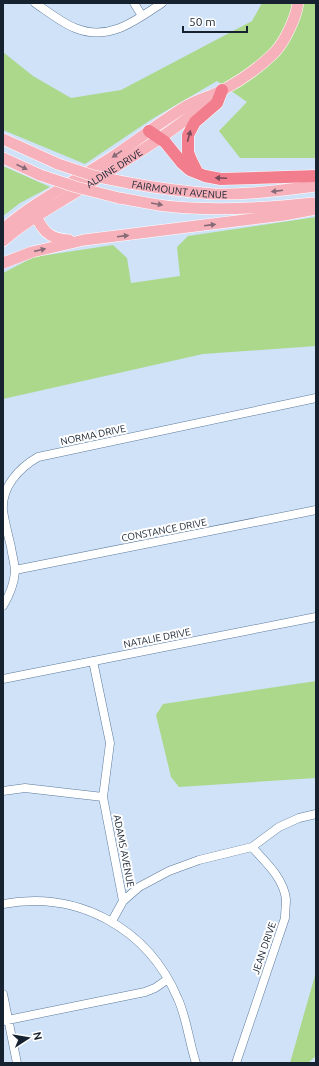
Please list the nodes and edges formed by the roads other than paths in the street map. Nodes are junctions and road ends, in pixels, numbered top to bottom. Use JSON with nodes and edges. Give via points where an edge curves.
{"nodes":[{"id":1,"x":36,"y":3,"type":"edge"},
{"id":2,"x":134,"y":3,"type":"edge"},
{"id":3,"x":162,"y":3,"type":"edge"},
{"id":4,"x":298,"y":3,"type":"edge"},
{"id":5,"x":142,"y":16,"type":"junction"},
{"id":6,"x":222,"y":90,"type":"junction"},
{"id":7,"x":148,"y":131,"type":"junction"},
{"id":8,"x":159,"y":138,"type":"junction"},
{"id":9,"x":3,"y":139,"type":"edge"},
{"id":10,"x":3,"y":158,"type":"edge"},
{"id":11,"x":198,"y":172,"type":"junction"},
{"id":12,"x":316,"y":176,"type":"edge"},
{"id":13,"x":316,"y":186,"type":"edge"},
{"id":14,"x":316,"y":203,"type":"edge"},
{"id":15,"x":316,"y":209,"type":"edge"},
{"id":16,"x":34,"y":212,"type":"junction"},
{"id":17,"x":3,"y":229,"type":"edge"},
{"id":18,"x":84,"y":240,"type":"junction"},
{"id":19,"x":3,"y":241,"type":"edge"},
{"id":20,"x":3,"y":263,"type":"edge"},
{"id":21,"x":316,"y":398,"type":"edge"},
{"id":22,"x":316,"y":510,"type":"edge"},
{"id":23,"x":15,"y":570,"type":"junction"},
{"id":24,"x":3,"y":606,"type":"edge"},
{"id":25,"x":316,"y":617,"type":"edge"},
{"id":26,"x":93,"y":661,"type":"junction"},
{"id":27,"x":3,"y":679,"type":"edge"},
{"id":28,"x":3,"y":791,"type":"edge"},
{"id":29,"x":103,"y":797,"type":"junction"},
{"id":30,"x":316,"y":814,"type":"edge"},
{"id":31,"x":252,"y":847,"type":"junction"},
{"id":32,"x":123,"y":901,"type":"junction"},
{"id":33,"x":3,"y":904,"type":"edge"},
{"id":34,"x":112,"y":921,"type":"junction"},
{"id":35,"x":168,"y":979,"type":"junction"},
{"id":36,"x":3,"y":994,"type":"edge"},
{"id":37,"x":6,"y":1021,"type":"edge"},
{"id":38,"x":17,"y":1063,"type":"edge"},
{"id":39,"x":196,"y":1063,"type":"edge"},
{"id":40,"x":236,"y":1063,"type":"edge"}],
"edges":[{"from":1,"to":5,"type":"street","via":[[73,28],[86,32],[109,32],[124,27]]},
{"from":2,"to":5,"type":"street"},
{"from":3,"to":5,"type":"street"},
{"from":4,"to":6,"type":"main road","name":"ALDINE DRIVE","via":[[288,31],[276,51],[255,70]]},
{"from":6,"to":7,"type":"main road","name":"ALDINE DRIVE","via":[[186,106]]},
{"from":6,"to":8,"type":"main road","name":"ALDINE DRIVE"},
{"from":11,"to":6,"type":"highway","one_way":true,"via":[[188,152],[188,135],[195,122],[216,103]]},
{"from":7,"to":8,"type":"highway"},
{"from":7,"to":16,"type":"main road","name":"ALDINE DRIVE","one_way":true},
{"from":8,"to":11,"type":"highway","via":[[190,170]]},
{"from":8,"to":16,"type":"main road","name":"ALDINE DRIVE"},
{"from":13,"to":9,"type":"main road","name":"FAIRMOUNT AVENUE","one_way":true,"bridge":true,"via":[[268,192],[215,194],[129,184],[58,164]]},
{"from":10,"to":14,"type":"main road","name":"FAIRMOUNT AVENUE","one_way":true,"bridge":true,"via":[[40,175],[76,187],[119,198],[174,207],[218,210]]},
{"from":12,"to":11,"type":"highway","one_way":true,"via":[[221,179]]},
{"from":18,"to":15,"type":"main road","one_way":true},
{"from":16,"to":17,"type":"main road","name":"ALDINE DRIVE"},
{"from":16,"to":18,"type":"main road","via":[[44,230],[54,238]]},
{"from":16,"to":19,"type":"main road","name":"ALDINE DRIVE"},
{"from":20,"to":18,"type":"main road","one_way":true,"via":[[32,252]]},
{"from":21,"to":23,"type":"street","name":"NORMA DRIVE","via":[[38,457],[12,478],[7,487],[3,509]]},
{"from":22,"to":23,"type":"street","name":"CONSTANCE DRIVE"},
{"from":23,"to":24,"type":"street","name":"NORMA DRIVE","via":[[13,584]]},
{"from":25,"to":26,"type":"street","name":"NATALIE DRIVE"},
{"from":26,"to":27,"type":"street","name":"NATALIE DRIVE"},
{"from":26,"to":29,"type":"street","name":"ADAMS AVENUE","via":[[110,743]]},
{"from":28,"to":29,"type":"street","via":[[25,788]]},
{"from":29,"to":32,"type":"street","name":"ADAMS AVENUE"},
{"from":30,"to":31,"type":"street","via":[[279,827]]},
{"from":31,"to":32,"type":"street","via":[[198,860],[169,871],[139,888]]},
{"from":31,"to":40,"type":"street","name":"JEAN DRIVE","via":[[275,872],[282,885],[286,906]]},
{"from":32,"to":34,"type":"street","name":"ADAMS AVENUE"},
{"from":33,"to":34,"type":"street","via":[[38,900],[55,902],[73,905]]},
{"from":34,"to":35,"type":"street","via":[[138,941],[155,959]]},
{"from":35,"to":37,"type":"street","via":[[146,992]]},
{"from":35,"to":39,"type":"street","via":[[180,1005]]},
{"from":36,"to":37,"type":"street"},
{"from":37,"to":38,"type":"street"}]}
